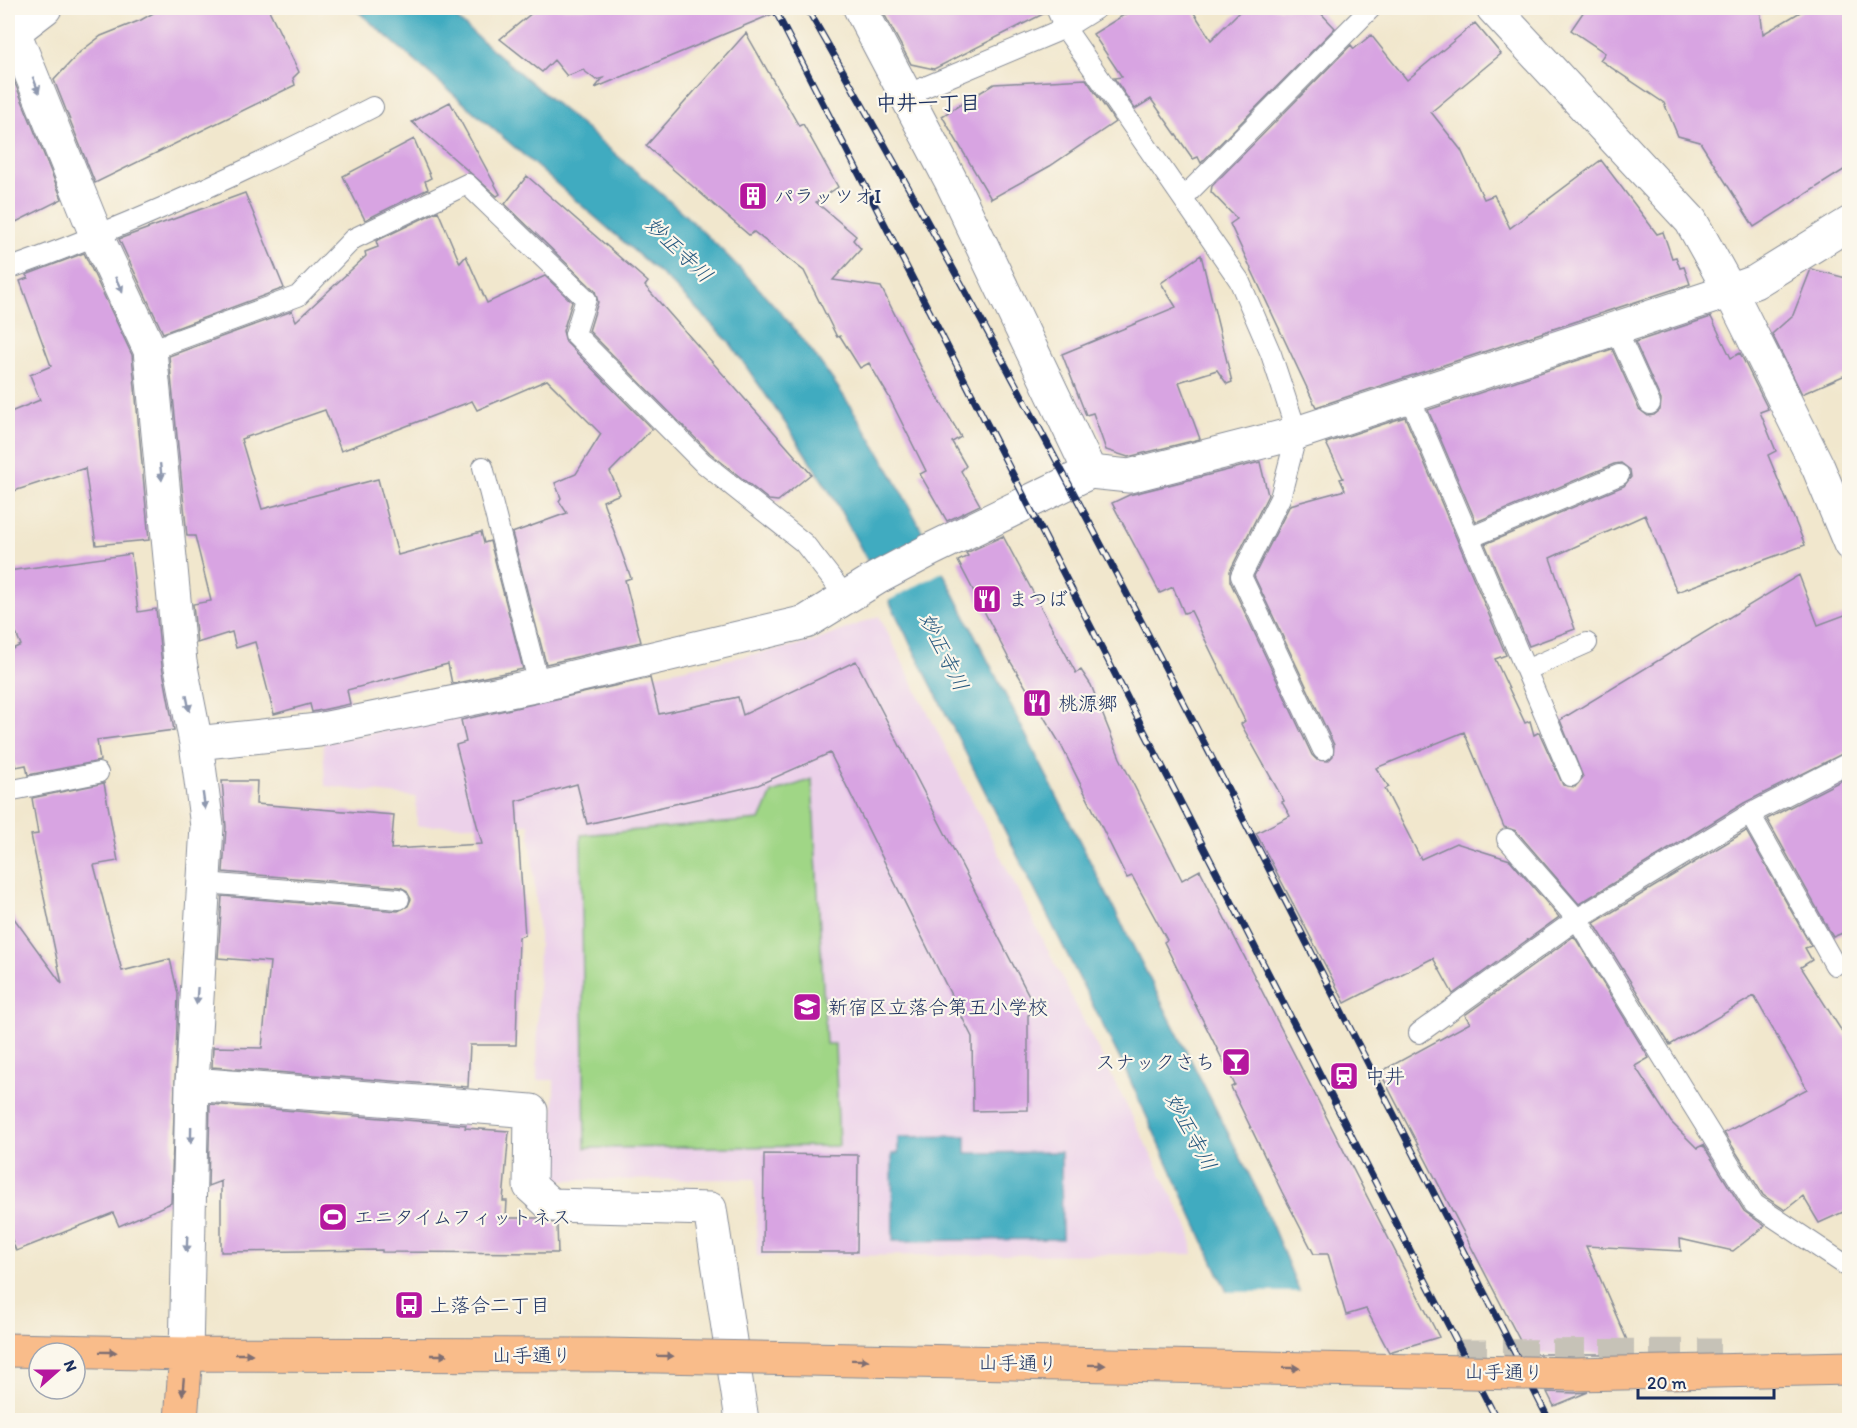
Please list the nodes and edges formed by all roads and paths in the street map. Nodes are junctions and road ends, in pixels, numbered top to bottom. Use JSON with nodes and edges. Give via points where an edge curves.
{"nodes":[{"id":1,"x":45,"y":8,"type":"edge"},
{"id":2,"x":860,"y":8,"type":"edge"},
{"id":3,"x":1056,"y":8,"type":"edge"},
{"id":4,"x":1097,"y":8,"type":"edge"},
{"id":5,"x":1371,"y":8,"type":"edge"},
{"id":6,"x":1493,"y":8,"type":"edge"},
{"id":7,"x":1065,"y":28,"type":"junction"},
{"id":8,"x":10,"y":29,"type":"edge"},
{"id":9,"x":906,"y":95,"type":"junction"},
{"id":10,"x":373,"y":107,"type":"dead end"},
{"id":11,"x":1184,"y":197,"type":"junction"},
{"id":12,"x":1850,"y":223,"type":"edge"},
{"id":13,"x":97,"y":237,"type":"junction"},
{"id":14,"x":8,"y":269,"type":"edge"},
{"id":15,"x":1730,"y":291,"type":"junction"},
{"id":16,"x":1616,"y":329,"type":"junction"},
{"id":17,"x":150,"y":350,"type":"junction"},
{"id":18,"x":1409,"y":396,"type":"junction"},
{"id":19,"x":1650,"y":404,"type":"dead end"},
{"id":20,"x":1297,"y":433,"type":"junction"},
{"id":21,"x":483,"y":466,"type":"dead end"},
{"id":22,"x":1090,"y":472,"type":"junction"},
{"id":23,"x":1619,"y":475,"type":"dead end"},
{"id":24,"x":1469,"y":538,"type":"junction"},
{"id":25,"x":1850,"y":544,"type":"edge"},
{"id":26,"x":846,"y":597,"type":"junction"},
{"id":27,"x":1587,"y":642,"type":"dead end"},
{"id":28,"x":1526,"y":670,"type":"junction"},
{"id":29,"x":539,"y":685,"type":"junction"},
{"id":30,"x":193,"y":749,"type":"junction"},
{"id":31,"x":1323,"y":750,"type":"dead end"},
{"id":32,"x":1850,"y":762,"type":"edge"},
{"id":33,"x":98,"y":773,"type":"dead end"},
{"id":34,"x":1571,"y":776,"type":"dead end"},
{"id":35,"x":8,"y":791,"type":"edge"},
{"id":36,"x":1750,"y":814,"type":"junction"},
{"id":37,"x":1507,"y":839,"type":"dead end"},
{"id":38,"x":205,"y":884,"type":"junction"},
{"id":39,"x":399,"y":899,"type":"dead end"},
{"id":40,"x":1577,"y":919,"type":"junction"},
{"id":41,"x":1835,"y":965,"type":"dead end"},
{"id":42,"x":1419,"y":1033,"type":"dead end"},
{"id":43,"x":192,"y":1084,"type":"junction"},
{"id":44,"x":1850,"y":1268,"type":"edge"},
{"id":45,"x":8,"y":1350,"type":"edge"},
{"id":46,"x":186,"y":1354,"type":"junction"},
{"id":47,"x":1850,"y":1368,"type":"edge"},
{"id":48,"x":180,"y":1420,"type":"edge"},
{"id":49,"x":742,"y":1420,"type":"edge"}],
"edges":[{"from":1,"to":8,"type":"street"},
{"from":2,"to":9,"type":"street"},
{"from":3,"to":7,"type":"lane"},
{"from":4,"to":7,"type":"lane"},
{"from":5,"to":11,"type":"lane"},
{"from":6,"to":15,"type":"street","via":[[1691,221]]},
{"from":7,"to":9,"type":"lane"},
{"from":7,"to":11,"type":"lane"},
{"from":8,"to":13,"type":"street","one_way":true},
{"from":9,"to":22,"type":"street"},
{"from":10,"to":13,"type":"lane","via":[[298,146]]},
{"from":11,"to":20,"type":"lane","via":[[1239,280],[1271,354]]},
{"from":12,"to":15,"type":"street","via":[[1755,282]]},
{"from":13,"to":14,"type":"lane"},
{"from":13,"to":17,"type":"street","one_way":true},
{"from":15,"to":16,"type":"street"},
{"from":15,"to":25,"type":"street","via":[[1818,467]]},
{"from":16,"to":18,"type":"street"},
{"from":16,"to":19,"type":"lane"},
{"from":17,"to":26,"type":"lane","via":[[298,296],[353,239],[467,184],[586,299],[576,334],[702,462],[804,543]]},
{"from":17,"to":30,"type":"street","one_way":true,"via":[[180,662]]},
{"from":18,"to":20,"type":"street"},
{"from":18,"to":24,"type":"lane"},
{"from":20,"to":22,"type":"street","via":[[1129,476]]},
{"from":20,"to":31,"type":"lane","via":[[1280,498],[1241,576]]},
{"from":21,"to":29,"type":"lane"},
{"from":22,"to":26,"type":"street","via":[[930,550]]},
{"from":23,"to":24,"type":"lane"},
{"from":24,"to":28,"type":"lane"},
{"from":26,"to":29,"type":"street","via":[[806,622]]},
{"from":27,"to":28,"type":"lane"},
{"from":28,"to":34,"type":"lane"},
{"from":29,"to":30,"type":"street","via":[[318,730]]},
{"from":30,"to":38,"type":"street","one_way":true,"via":[[207,826]]},
{"from":32,"to":36,"type":"lane"},
{"from":33,"to":35,"type":"lane"},
{"from":36,"to":40,"type":"lane"},
{"from":36,"to":41,"type":"lane"},
{"from":37,"to":40,"type":"lane"},
{"from":38,"to":39,"type":"lane"},
{"from":38,"to":43,"type":"street","one_way":true},
{"from":40,"to":42,"type":"lane"},
{"from":40,"to":44,"type":"lane","via":[[1754,1204]]},
{"from":43,"to":46,"type":"street","one_way":true},
{"from":43,"to":49,"type":"street","via":[[531,1111],[530,1186],[551,1204],[710,1209]]},
{"from":45,"to":46,"type":"main road","name":"山手通り","one_way":true},
{"from":46,"to":47,"type":"main road","name":"山手通り","one_way":true,"bridge":true,"via":[[606,1355],[1575,1374]]},
{"from":46,"to":48,"type":"main road","one_way":true}]}
